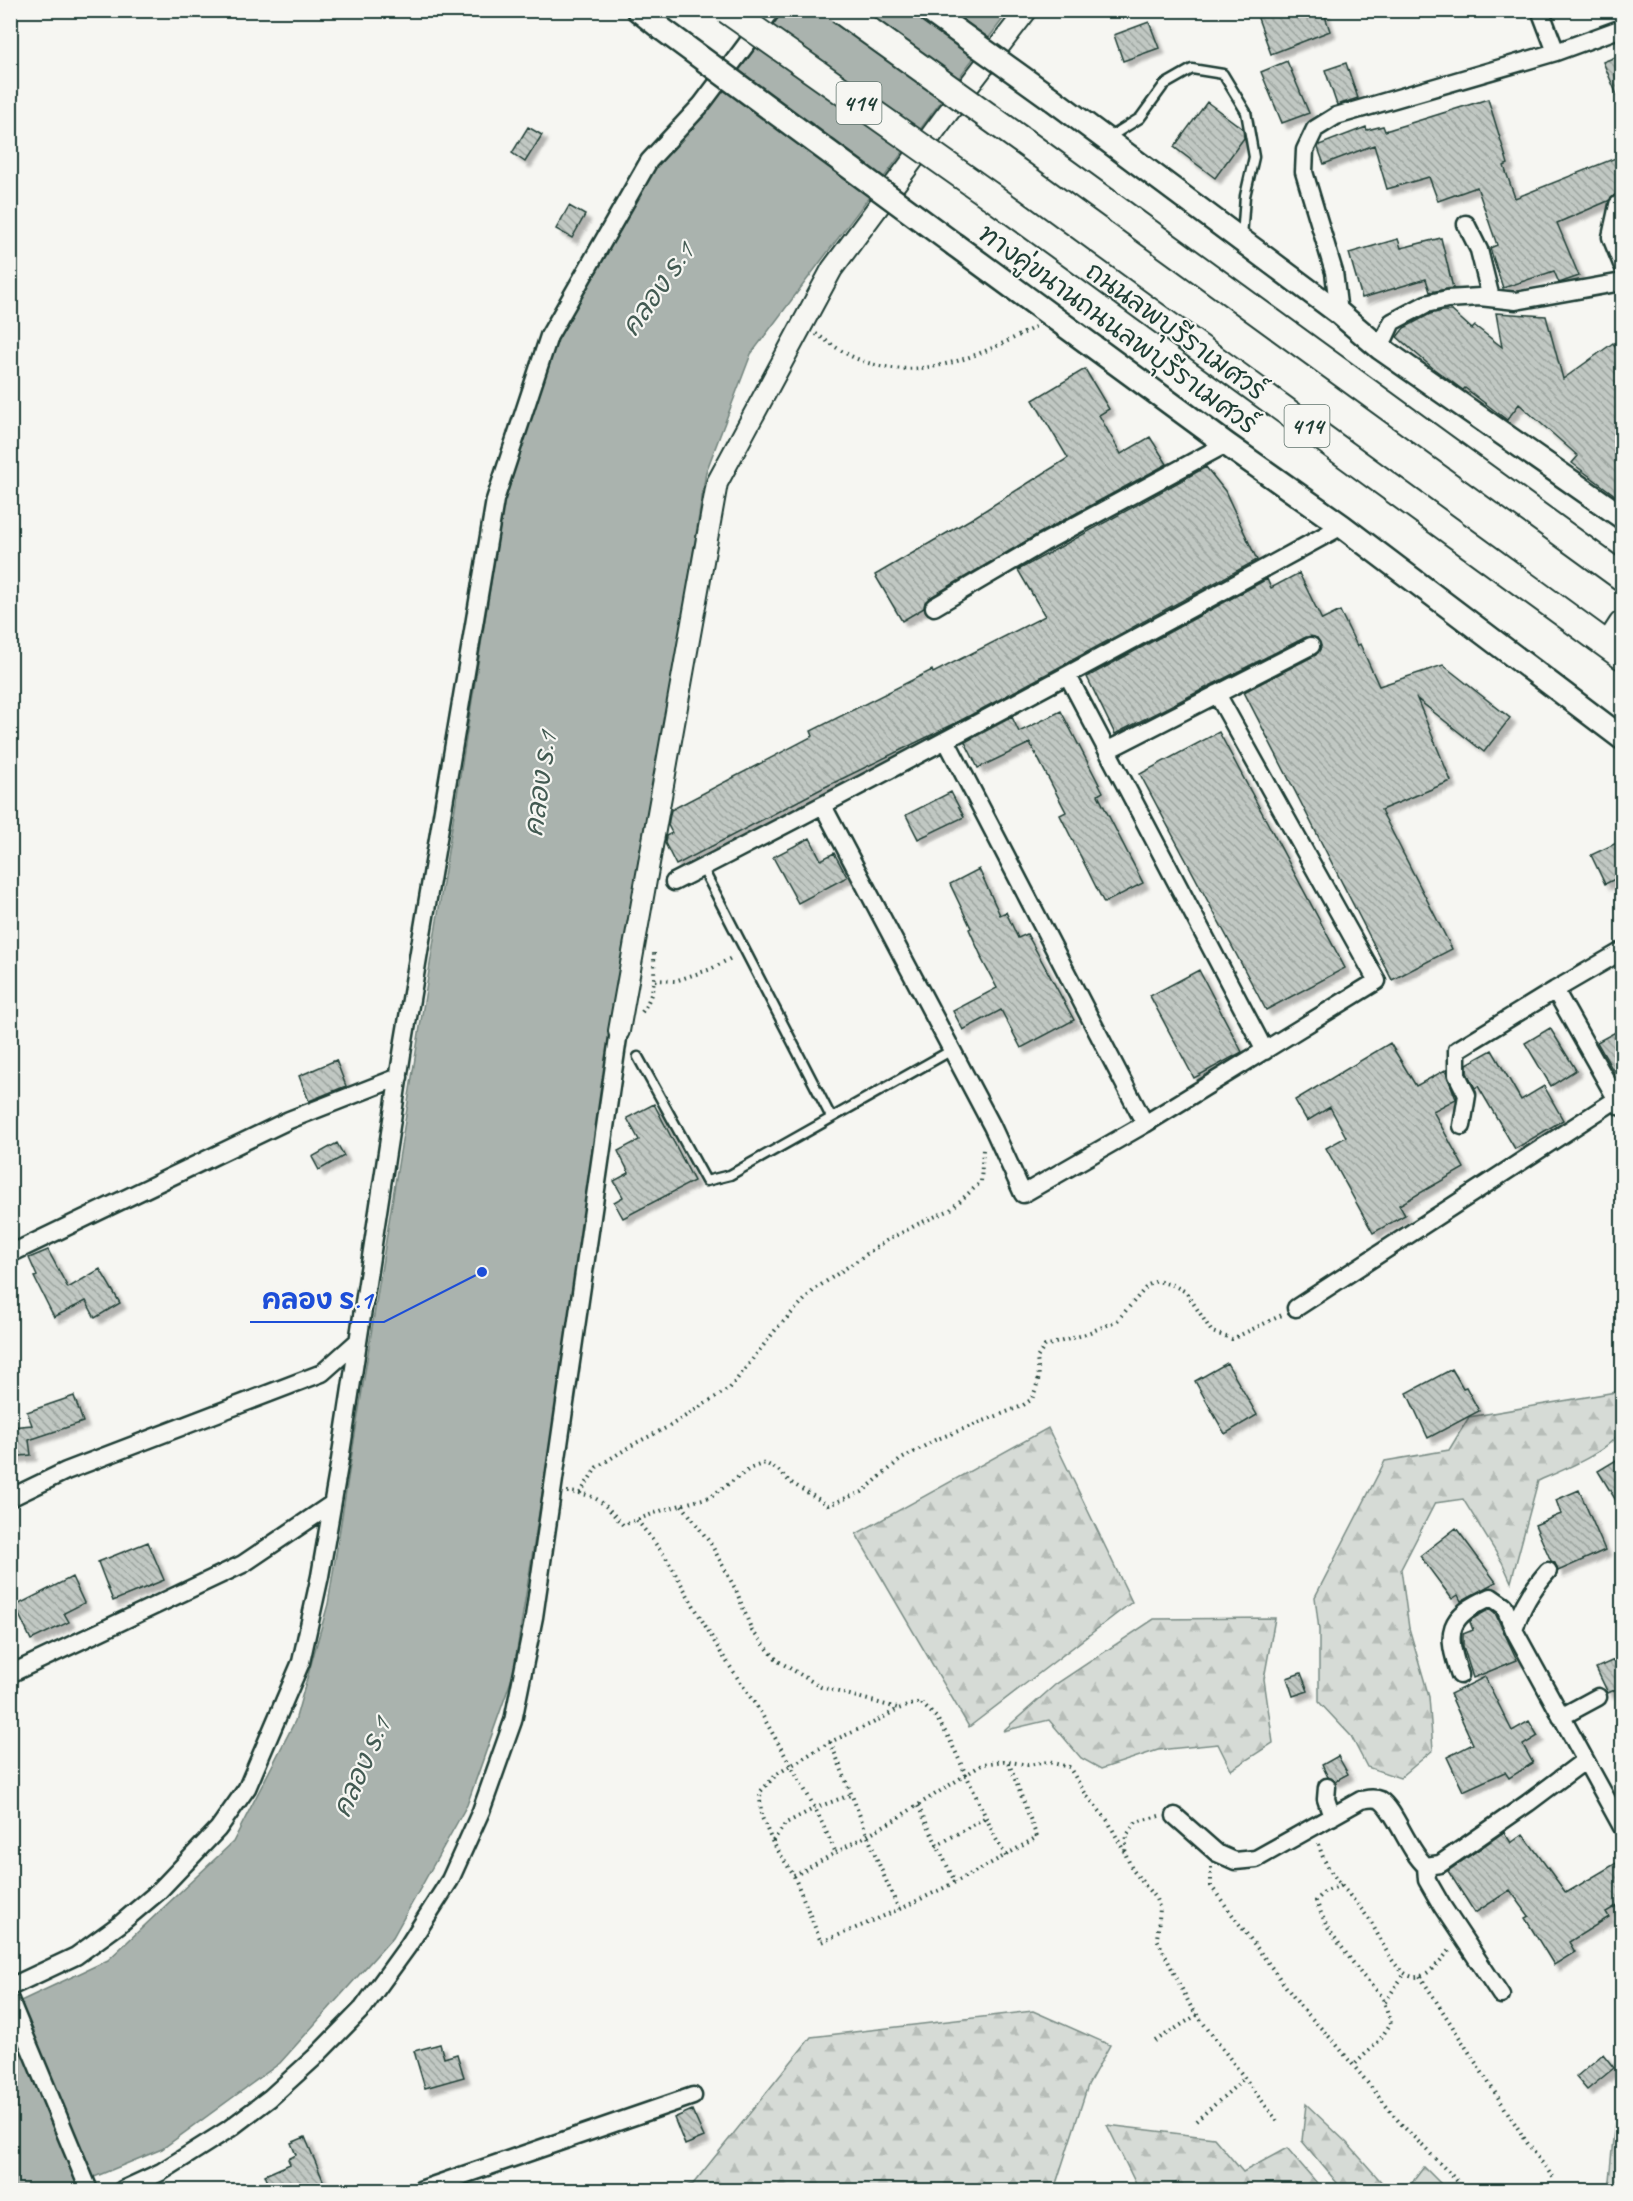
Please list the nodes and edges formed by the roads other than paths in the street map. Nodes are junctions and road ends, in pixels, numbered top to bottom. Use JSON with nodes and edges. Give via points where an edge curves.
{"nodes":[{"id":1,"x":638,"y":10,"type":"edge"},
{"id":2,"x":727,"y":10,"type":"edge"},
{"id":3,"x":772,"y":10,"type":"edge"},
{"id":4,"x":840,"y":10,"type":"edge"},
{"id":5,"x":928,"y":10,"type":"edge"},
{"id":6,"x":1028,"y":10,"type":"edge"},
{"id":7,"x":1540,"y":10,"type":"edge"},
{"id":8,"x":1623,"y":28,"type":"edge"},
{"id":9,"x":1556,"y":52,"type":"junction"},
{"id":10,"x":1106,"y":139,"type":"junction"},
{"id":11,"x":1623,"y":202,"type":"edge"},
{"id":12,"x":1466,"y":224,"type":"dead end"},
{"id":13,"x":1242,"y":241,"type":"junction"},
{"id":14,"x":1623,"y":264,"type":"edge"},
{"id":15,"x":1623,"y":282,"type":"edge"},
{"id":16,"x":1491,"y":298,"type":"junction"},
{"id":17,"x":1339,"y":313,"type":"junction"},
{"id":18,"x":1380,"y":348,"type":"junction"},
{"id":19,"x":1226,"y":444,"type":"junction"},
{"id":20,"x":1623,"y":517,"type":"edge"},
{"id":21,"x":1342,"y":526,"type":"junction"},
{"id":22,"x":1623,"y":577,"type":"edge"},
{"id":23,"x":934,"y":607,"type":"dead end"},
{"id":24,"x":1618,"y":642,"type":"edge"},
{"id":25,"x":1311,"y":646,"type":"dead end"},
{"id":26,"x":1068,"y":676,"type":"junction"},
{"id":27,"x":1217,"y":694,"type":"junction"},
{"id":28,"x":1623,"y":738,"type":"edge"},
{"id":29,"x":946,"y":740,"type":"junction"},
{"id":30,"x":1108,"y":750,"type":"junction"},
{"id":31,"x":823,"y":806,"type":"junction"},
{"id":32,"x":702,"y":867,"type":"junction"},
{"id":33,"x":674,"y":882,"type":"dead end"},
{"id":34,"x":1623,"y":951,"type":"edge"},
{"id":35,"x":1555,"y":990,"type":"junction"},
{"id":36,"x":619,"y":1031,"type":"joint"},
{"id":37,"x":952,"y":1050,"type":"junction"},
{"id":38,"x":1265,"y":1052,"type":"junction"},
{"id":39,"x":638,"y":1057,"type":"dead end"},
{"id":40,"x":399,"y":1077,"type":"junction"},
{"id":41,"x":1620,"y":1104,"type":"edge"},
{"id":42,"x":831,"y":1117,"type":"junction"},
{"id":43,"x":1145,"y":1124,"type":"junction"},
{"id":44,"x":1462,"y":1126,"type":"dead end"},
{"id":45,"x":10,"y":1254,"type":"edge"},
{"id":46,"x":1296,"y":1308,"type":"road end"},
{"id":47,"x":358,"y":1341,"type":"junction"},
{"id":48,"x":10,"y":1498,"type":"edge"},
{"id":49,"x":332,"y":1504,"type":"junction"},
{"id":50,"x":1548,"y":1571,"type":"dead end"},
{"id":51,"x":1514,"y":1630,"type":"junction"},
{"id":52,"x":10,"y":1674,"type":"edge"},
{"id":53,"x":1460,"y":1675,"type":"dead end"},
{"id":54,"x":1598,"y":1697,"type":"dead end"},
{"id":55,"x":1561,"y":1717,"type":"junction"},
{"id":56,"x":1584,"y":1761,"type":"junction"},
{"id":57,"x":1327,"y":1787,"type":"dead end"},
{"id":58,"x":1175,"y":1816,"type":"road end"},
{"id":59,"x":1327,"y":1820,"type":"junction"},
{"id":60,"x":1623,"y":1827,"type":"edge"},
{"id":61,"x":1426,"y":1866,"type":"junction"},
{"id":62,"x":10,"y":1987,"type":"edge"},
{"id":63,"x":1502,"y":1995,"type":"dead end"},
{"id":64,"x":10,"y":2000,"type":"edge"},
{"id":65,"x":693,"y":2096,"type":"dead end"},
{"id":66,"x":88,"y":2186,"type":"edge"},
{"id":67,"x":122,"y":2190,"type":"edge"},
{"id":68,"x":420,"y":2190,"type":"edge"}],
"edges":[{"from":1,"to":19,"type":"main road","name":"ทางคู่ขนานถนนลพบุรีราเมศวร์","number":"414","bridge":true},
{"from":2,"to":24,"type":"main road","name":"ถนนลพบุรีราเมศวร์","number":"414","bridge":true},
{"from":3,"to":40,"type":"street","via":[[701,105],[648,161],[549,336],[495,500]]},
{"from":4,"to":22,"type":"main road","number":"414","bridge":true},
{"from":5,"to":10,"type":"main road","bridge":true},
{"from":6,"to":36,"type":"street","via":[[832,269],[717,483]]},
{"from":7,"to":9,"type":"street"},
{"from":8,"to":9,"type":"street"},
{"from":9,"to":17,"type":"street","via":[[1336,116],[1315,129],[1305,150],[1304,172],[1334,272]]},
{"from":10,"to":13,"type":"main road"},
{"from":10,"to":13,"type":"lane","via":[[1140,118],[1164,85],[1192,69],[1223,74],[1246,112],[1254,157],[1245,196]]},
{"from":11,"to":14,"type":"street","via":[[1618,205],[1611,237]]},
{"from":12,"to":16,"type":"street","via":[[1479,250]]},
{"from":13,"to":17,"type":"main road"},
{"from":15,"to":16,"type":"street","via":[[1516,301]]},
{"from":16,"to":18,"type":"street","via":[[1447,299],[1426,304],[1392,322]]},
{"from":17,"to":18,"type":"main road"},
{"from":18,"to":20,"type":"main road"},
{"from":19,"to":21,"type":"main road","name":"ทางคู่ขนานถนนลพบุรีราเมศวร์","number":"414"},
{"from":19,"to":23,"type":"street"},
{"from":21,"to":26,"type":"street"},
{"from":21,"to":28,"type":"main road","name":"ทางคู่ขนานถนนลพบุรีราเมศวร์","number":"414"},
{"from":25,"to":27,"type":"street"},
{"from":26,"to":29,"type":"street"},
{"from":26,"to":30,"type":"street"},
{"from":27,"to":30,"type":"street"},
{"from":27,"to":38,"type":"street","via":[[1377,981]]},
{"from":29,"to":31,"type":"street"},
{"from":29,"to":43,"type":"street"},
{"from":30,"to":38,"type":"street"},
{"from":31,"to":32,"type":"street"},
{"from":31,"to":37,"type":"street"},
{"from":32,"to":33,"type":"street"},
{"from":32,"to":42,"type":"lane"},
{"from":34,"to":35,"type":"street"},
{"from":35,"to":41,"type":"street"},
{"from":35,"to":44,"type":"street","via":[[1457,1050],[1457,1075],[1467,1095]]},
{"from":36,"to":67,"type":"street","via":[[534,1617],[513,1721],[481,1811],[450,1880],[363,2008],[270,2098],[161,2172]]},
{"from":37,"to":42,"type":"lane"},
{"from":37,"to":43,"type":"street","via":[[1023,1194]]},
{"from":38,"to":43,"type":"street"},
{"from":39,"to":42,"type":"lane","via":[[706,1181],[730,1175]]},
{"from":40,"to":45,"type":"street","via":[[289,1120]]},
{"from":40,"to":47,"type":"street"},
{"from":41,"to":46,"type":"street"},
{"from":47,"to":48,"type":"street","via":[[322,1373],[66,1471]]},
{"from":47,"to":49,"type":"street"},
{"from":49,"to":52,"type":"street","via":[[243,1564]]},
{"from":49,"to":62,"type":"street","via":[[301,1662],[247,1788],[218,1829],[158,1892],[120,1924],[76,1956]]},
{"from":50,"to":51,"type":"street","via":[[1519,1611]]},
{"from":51,"to":53,"type":"street","via":[[1504,1606],[1491,1597],[1457,1618],[1450,1633]]},
{"from":51,"to":55,"type":"street"},
{"from":54,"to":55,"type":"street"},
{"from":55,"to":56,"type":"street"},
{"from":56,"to":60,"type":"street"},
{"from":56,"to":61,"type":"street","via":[[1440,1864]]},
{"from":57,"to":59,"type":"street"},
{"from":58,"to":59,"type":"street","via":[[1209,1846],[1235,1861],[1256,1860]]},
{"from":59,"to":61,"type":"street","via":[[1361,1800],[1380,1800]]},
{"from":61,"to":63,"type":"street","via":[[1427,1880]]},
{"from":64,"to":66,"type":"street"},
{"from":65,"to":68,"type":"street"}]}
